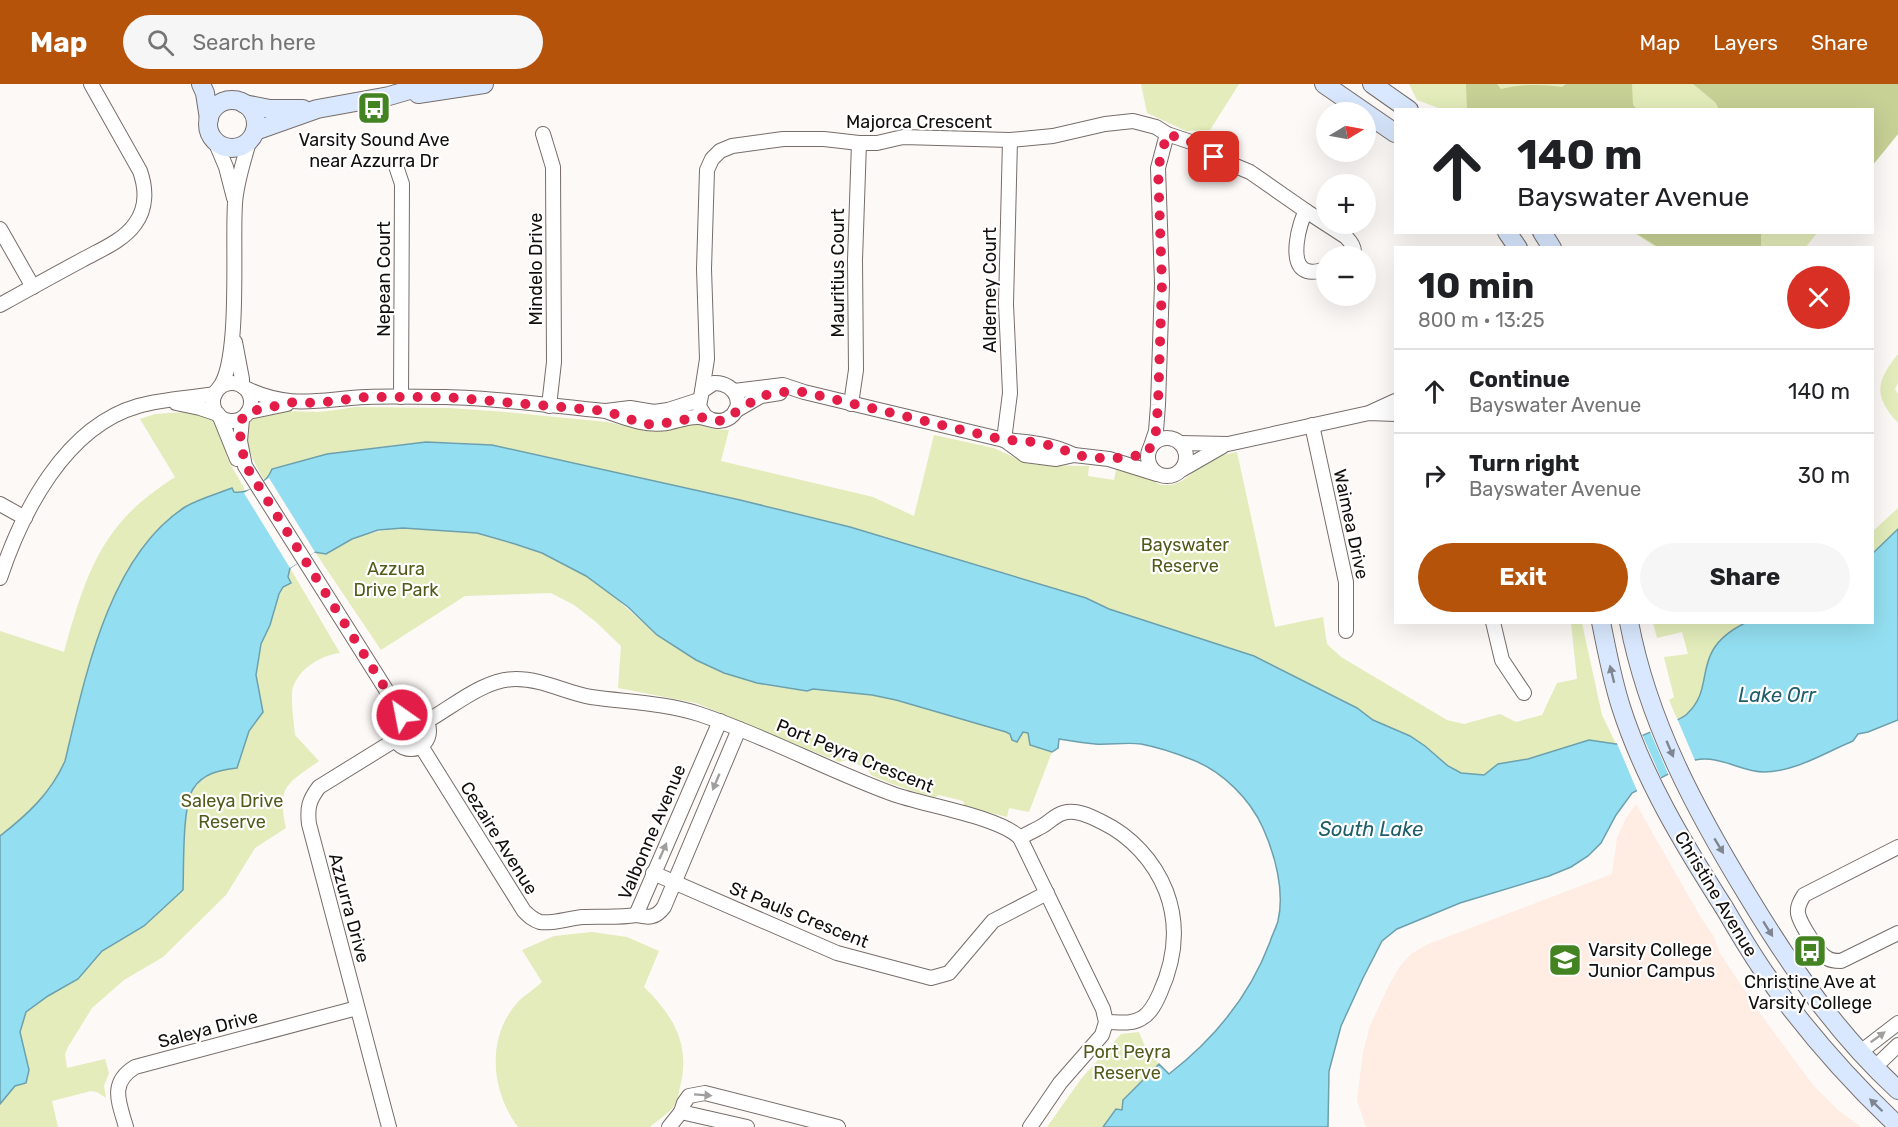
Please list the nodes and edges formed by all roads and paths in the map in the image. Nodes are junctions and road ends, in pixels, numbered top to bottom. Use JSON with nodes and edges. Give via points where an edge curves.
{"nodes":[{"id":1,"x":92,"y":84,"type":"edge"},
{"id":2,"x":201,"y":84,"type":"edge"},
{"id":3,"x":222,"y":84,"type":"edge"},
{"id":4,"x":430,"y":84,"type":"edge"},
{"id":5,"x":484,"y":84,"type":"edge"},
{"id":6,"x":1324,"y":84,"type":"edge"},
{"id":7,"x":1372,"y":84,"type":"edge"},
{"id":8,"x":389,"y":96,"type":"junction"},
{"id":9,"x":240,"y":102,"type":"junction"},
{"id":10,"x":1406,"y":108,"type":"edge"},
{"id":11,"x":317,"y":109,"type":"junction"},
{"id":12,"x":209,"y":118,"type":"junction"},
{"id":13,"x":1394,"y":132,"type":"edge"},
{"id":14,"x":543,"y":134,"type":"dead end"},
{"id":15,"x":1167,"y":134,"type":"junction"},
{"id":16,"x":252,"y":136,"type":"junction"},
{"id":17,"x":1010,"y":140,"type":"junction"},
{"id":18,"x":215,"y":141,"type":"junction"},
{"id":19,"x":859,"y":143,"type":"junction"},
{"id":20,"x":395,"y":163,"type":"dead end"},
{"id":21,"x":235,"y":203,"type":"junction"},
{"id":22,"x":1306,"y":211,"type":"junction"},
{"id":23,"x":0,"y":229,"type":"edge"},
{"id":24,"x":1353,"y":246,"type":"edge"},
{"id":25,"x":1316,"y":270,"type":"edge"},
{"id":26,"x":33,"y":287,"type":"junction"},
{"id":27,"x":0,"y":305,"type":"edge"},
{"id":28,"x":232,"y":331,"type":"junction"},
{"id":29,"x":707,"y":359,"type":"junction"},
{"id":30,"x":721,"y":383,"type":"junction"},
{"id":31,"x":243,"y":387,"type":"junction"},
{"id":32,"x":217,"y":391,"type":"junction"},
{"id":33,"x":734,"y":391,"type":"junction"},
{"id":34,"x":804,"y":392,"type":"junction"},
{"id":35,"x":701,"y":395,"type":"junction"},
{"id":36,"x":401,"y":397,"type":"junction"},
{"id":37,"x":1394,"y":401,"type":"edge"},
{"id":38,"x":168,"y":402,"type":"junction"},
{"id":39,"x":292,"y":402,"type":"junction"},
{"id":40,"x":851,"y":404,"type":"junction"},
{"id":41,"x":1158,"y":405,"type":"junction"},
{"id":42,"x":549,"y":406,"type":"junction"},
{"id":43,"x":606,"y":411,"type":"junction"},
{"id":44,"x":735,"y":411,"type":"junction"},
{"id":45,"x":1369,"y":413,"type":"junction"},
{"id":46,"x":1394,"y":414,"type":"edge"},
{"id":47,"x":219,"y":416,"type":"junction"},
{"id":48,"x":245,"y":416,"type":"junction"},
{"id":49,"x":710,"y":419,"type":"junction"},
{"id":50,"x":1312,"y":425,"type":"junction"},
{"id":51,"x":1004,"y":440,"type":"junction"},
{"id":52,"x":1179,"y":442,"type":"junction"},
{"id":53,"x":1228,"y":444,"type":"junction"},
{"id":54,"x":1150,"y":450,"type":"junction"},
{"id":55,"x":1108,"y":459,"type":"junction"},
{"id":56,"x":246,"y":466,"type":"junction"},
{"id":57,"x":1183,"y":469,"type":"junction"},
{"id":58,"x":1157,"y":474,"type":"junction"},
{"id":59,"x":0,"y":504,"type":"edge"},
{"id":60,"x":25,"y":518,"type":"junction"},
{"id":61,"x":0,"y":578,"type":"edge"},
{"id":62,"x":1493,"y":624,"type":"edge"},
{"id":63,"x":1601,"y":624,"type":"edge"},
{"id":64,"x":1629,"y":624,"type":"edge"},
{"id":65,"x":1346,"y":631,"type":"dead end"},
{"id":66,"x":1524,"y":693,"type":"dead end"},
{"id":67,"x":402,"y":715,"type":"junction"},
{"id":68,"x":427,"y":721,"type":"junction"},
{"id":69,"x":720,"y":721,"type":"junction"},
{"id":70,"x":739,"y":729,"type":"junction"},
{"id":71,"x":395,"y":740,"type":"junction"},
{"id":72,"x":421,"y":746,"type":"junction"},
{"id":73,"x":1020,"y":838,"type":"junction"},
{"id":74,"x":1898,"y":847,"type":"edge"},
{"id":75,"x":653,"y":873,"type":"junction"},
{"id":76,"x":674,"y":883,"type":"junction"},
{"id":77,"x":1047,"y":893,"type":"junction"},
{"id":78,"x":636,"y":915,"type":"junction"},
{"id":79,"x":1898,"y":933,"type":"edge"},
{"id":80,"x":357,"y":1008,"type":"junction"},
{"id":81,"x":1106,"y":1022,"type":"junction"},
{"id":82,"x":1898,"y":1023,"type":"edge"},
{"id":83,"x":1898,"y":1045,"type":"edge"},
{"id":84,"x":1859,"y":1053,"type":"junction"},
{"id":85,"x":1874,"y":1068,"type":"junction"},
{"id":86,"x":1848,"y":1077,"type":"junction"},
{"id":87,"x":1898,"y":1090,"type":"edge"},
{"id":88,"x":681,"y":1112,"type":"junction"},
{"id":89,"x":831,"y":1126,"type":"edge"},
{"id":90,"x":1898,"y":1126,"type":"edge"},
{"id":91,"x":126,"y":1127,"type":"edge"},
{"id":92,"x":389,"y":1127,"type":"edge"},
{"id":93,"x":669,"y":1127,"type":"edge"},
{"id":94,"x":747,"y":1127,"type":"edge"},
{"id":95,"x":1030,"y":1127,"type":"edge"}],
"edges":[{"from":1,"to":26,"type":"street","via":[[140,171],[144,189],[142,211],[117,240]]},
{"from":2,"to":12,"type":"main road"},
{"from":3,"to":9,"type":"main road"},
{"from":4,"to":8,"type":"main road"},
{"from":5,"to":8,"type":"main road"},
{"from":6,"to":13,"type":"main road"},
{"from":7,"to":10,"type":"main road"},
{"from":8,"to":11,"type":"main road"},
{"from":9,"to":11,"type":"main road","via":[[270,110]]},
{"from":9,"to":12,"type":"main road","via":[[222,102]]},
{"from":9,"to":16,"type":"main road","via":[[254,116]]},
{"from":11,"to":16,"type":"main road"},
{"from":12,"to":18,"type":"main road","via":[[210,134]]},
{"from":14,"to":42,"type":"street","name":"Mindelo Drive","via":[[553,167],[554,362]]},
{"from":15,"to":17,"type":"street","name":"Majorca Crescent","via":[[1132,121]]},
{"from":15,"to":22,"type":"street","name":"Majorca Crescent","via":[[1194,143],[1214,157],[1250,172]]},
{"from":15,"to":41,"type":"street","via":[[1158,168],[1162,283]]},
{"from":16,"to":18,"type":"main road","via":[[236,148]]},
{"from":16,"to":21,"type":"street"},
{"from":17,"to":19,"type":"street","name":"Majorca Crescent","via":[[903,137]]},
{"from":17,"to":51,"type":"street","name":"Alderney Court","via":[[1006,303],[1010,393]]},
{"from":18,"to":21,"type":"street"},
{"from":19,"to":29,"type":"street","name":"Majorca Crescent","via":[[783,140],[732,146],[712,159],[706,184]]},
{"from":19,"to":40,"type":"street","name":"Mauritius Court","via":[[856,370]]},
{"from":20,"to":36,"type":"street","name":"Nepean Court","via":[[402,184]]},
{"from":21,"to":28,"type":"street"},
{"from":22,"to":24,"type":"street","name":"Majorca Crescent","via":[[1346,237]]},
{"from":22,"to":25,"type":"street","via":[[1297,231],[1298,262],[1308,271]]},
{"from":23,"to":26,"type":"street"},
{"from":26,"to":27,"type":"street"},
{"from":28,"to":31,"type":"street"},
{"from":28,"to":32,"type":"street","via":[[225,377]]},
{"from":29,"to":30,"type":"street","name":"Majorca Crescent"},
{"from":29,"to":35,"type":"street","name":"Majorca Crescent"},
{"from":30,"to":33,"type":"street"},
{"from":30,"to":35,"type":"street","via":[[714,383]]},
{"from":31,"to":32,"type":"street","via":[[230,383]]},
{"from":31,"to":39,"type":"street"},
{"from":31,"to":48,"type":"street","via":[[251,402]]},
{"from":32,"to":38,"type":"street"},
{"from":32,"to":47,"type":"street","via":[[213,404]]},
{"from":33,"to":34,"type":"street","via":[[783,385]]},
{"from":33,"to":44,"type":"street"},
{"from":34,"to":40,"type":"street"},
{"from":34,"to":44,"type":"street","via":[[761,396]]},
{"from":35,"to":43,"type":"street","via":[[668,410]]},
{"from":35,"to":49,"type":"street","via":[[702,411]]},
{"from":36,"to":39,"type":"street"},
{"from":36,"to":42,"type":"street","via":[[475,398]]},
{"from":37,"to":45,"type":"street"},
{"from":38,"to":47,"type":"street"},
{"from":38,"to":60,"type":"street","via":[[131,409],[92,429],[60,463]]},
{"from":39,"to":48,"type":"street"},
{"from":40,"to":51,"type":"street"},
{"from":41,"to":52,"type":"street","via":[[1167,427]]},
{"from":41,"to":54,"type":"street"},
{"from":42,"to":43,"type":"street"},
{"from":43,"to":49,"type":"street","via":[[655,425],[699,417]]},
{"from":44,"to":49,"type":"street","via":[[722,421]]},
{"from":45,"to":46,"type":"street"},
{"from":45,"to":50,"type":"street"},
{"from":47,"to":48,"type":"street","via":[[231,421]]},
{"from":47,"to":56,"type":"street","via":[[236,458]]},
{"from":48,"to":56,"type":"street","via":[[240,441]]},
{"from":50,"to":53,"type":"street"},
{"from":50,"to":65,"type":"street","name":"Waimea Drive","via":[[1346,582]]},
{"from":51,"to":55,"type":"street","via":[[1027,441],[1058,447],[1074,455]]},
{"from":52,"to":53,"type":"street"},
{"from":52,"to":54,"type":"street","via":[[1166,438],[1155,442]]},
{"from":52,"to":57,"type":"street","via":[[1186,452]]},
{"from":53,"to":57,"type":"street"},
{"from":54,"to":55,"type":"street"},
{"from":54,"to":58,"type":"street","via":[[1149,465]]},
{"from":55,"to":58,"type":"street"},
{"from":56,"to":67,"type":"street"},
{"from":57,"to":58,"type":"street","via":[[1174,476]]},
{"from":59,"to":60,"type":"street"},
{"from":60,"to":61,"type":"street"},
{"from":62,"to":66,"type":"street","via":[[1502,660]]},
{"from":86,"to":63,"type":"main road","name":"Christine Avenue","one_way":true,"via":[[1762,970],[1658,796],[1627,725]]},
{"from":64,"to":84,"type":"main road","name":"Christine Avenue","one_way":true,"via":[[1655,713],[1700,814],[1782,950]]},
{"from":67,"to":68,"type":"street","via":[[414,712]]},
{"from":67,"to":71,"type":"street","via":[[393,726]]},
{"from":68,"to":69,"type":"street","name":"Port Peyra Crescent","via":[[482,688],[514,679],[540,682],[590,697],[687,711]]},
{"from":68,"to":72,"type":"street","via":[[429,735]]},
{"from":69,"to":70,"type":"street","name":"Port Peyra Crescent"},
{"from":75,"to":69,"type":"street","name":"Valbonne Avenue","one_way":true},
{"from":70,"to":73,"type":"street","name":"Port Peyra Crescent","via":[[891,794],[1003,826]]},
{"from":70,"to":76,"type":"street","name":"Valbonne Avenue","one_way":true},
{"from":71,"to":72,"type":"street","via":[[406,749]]},
{"from":71,"to":80,"type":"street","name":"Azzurra Drive","via":[[319,787],[307,810]]},
{"from":72,"to":78,"type":"street","name":"Cezaire Avenue","via":[[531,918],[550,922]]},
{"from":73,"to":77,"type":"street"},
{"from":73,"to":81,"type":"street","via":[[1062,813],[1082,813],[1128,839],[1157,872],[1173,923],[1173,958],[1165,982],[1143,1018],[1126,1023]]},
{"from":74,"to":79,"type":"street","via":[[1804,895],[1798,914],[1825,958],[1833,960],[1841,961]]},
{"from":75,"to":76,"type":"street","name":"St Pauls Crescent"},
{"from":75,"to":78,"type":"street","name":"Valbonne Avenue"},
{"from":76,"to":77,"type":"street","name":"St Pauls Crescent","via":[[837,953],[931,978],[949,973],[993,921]]},
{"from":76,"to":78,"type":"street","name":"Valbonne Avenue","via":[[659,913],[653,917]]},
{"from":77,"to":81,"type":"street","via":[[1103,1008]]},
{"from":80,"to":91,"type":"street","name":"Saleya Drive","via":[[135,1067],[119,1081],[119,1101]]},
{"from":80,"to":92,"type":"street","name":"Azzurra Drive"},
{"from":81,"to":95,"type":"street","via":[[1102,1035],[1060,1083]]},
{"from":84,"to":82,"type":"street","one_way":true},
{"from":83,"to":85,"type":"street"},
{"from":84,"to":85,"type":"main road","name":"Christine Avenue"},
{"from":84,"to":86,"type":"main road"},
{"from":85,"to":86,"type":"main road"},
{"from":85,"to":87,"type":"main road","name":"Christine Avenue"},
{"from":90,"to":86,"type":"main road","name":"Christine Avenue","one_way":true},
{"from":88,"to":89,"type":"street","one_way":true,"via":[[689,1095],[705,1094]]},
{"from":88,"to":93,"type":"street"},
{"from":88,"to":94,"type":"street"}]}
